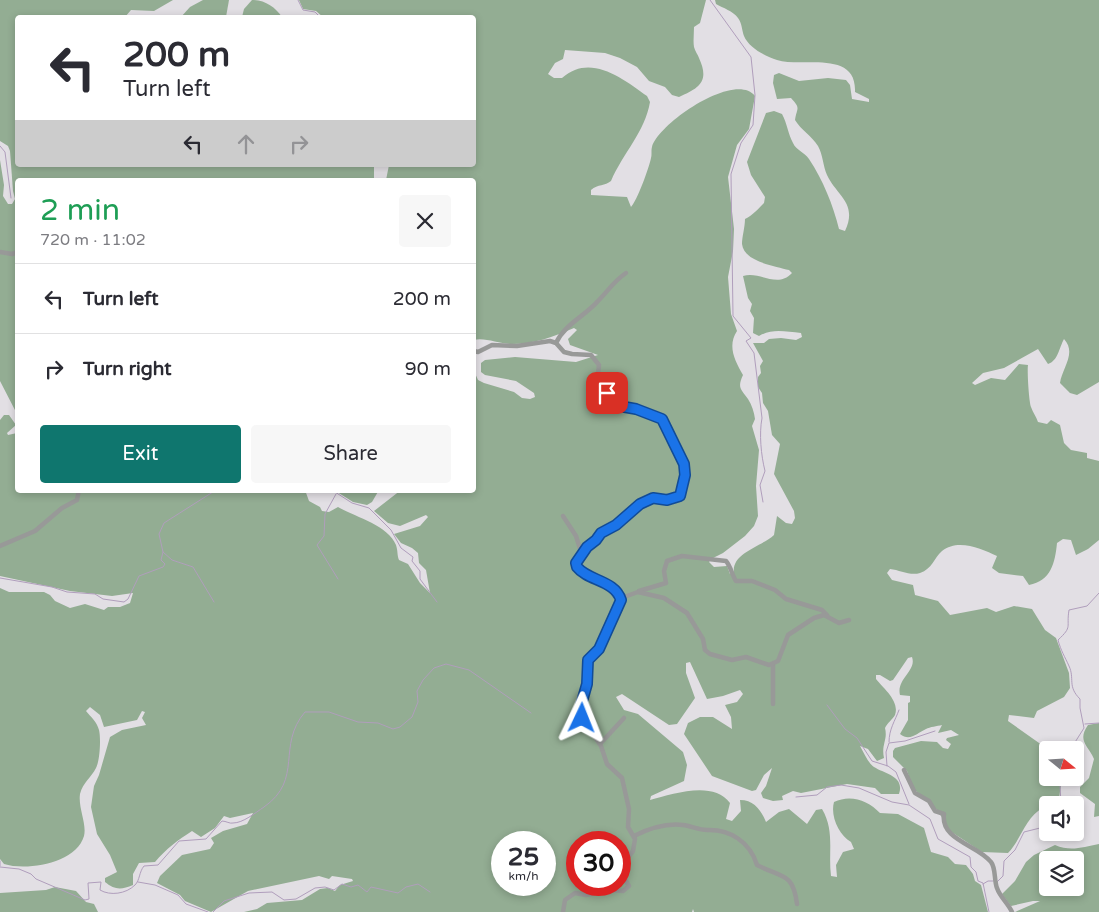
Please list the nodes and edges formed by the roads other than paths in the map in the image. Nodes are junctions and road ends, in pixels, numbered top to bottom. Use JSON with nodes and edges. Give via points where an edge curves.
{"nodes":[{"id":1,"x":0,"y":252,"type":"edge"},
{"id":2,"x":15,"y":253,"type":"edge"},
{"id":3,"x":626,"y":273,"type":"dead end"},
{"id":4,"x":556,"y":343,"type":"junction"},
{"id":5,"x":476,"y":352,"type":"edge"},
{"id":6,"x":78,"y":493,"type":"edge"},
{"id":7,"x":563,"y":516,"type":"dead end"},
{"id":8,"x":0,"y":546,"type":"edge"},
{"id":9,"x":582,"y":555,"type":"junction"},
{"id":10,"x":638,"y":592,"type":"junction"},
{"id":11,"x":621,"y":600,"type":"junction"},
{"id":12,"x":828,"y":616,"type":"junction"},
{"id":13,"x":849,"y":620,"type":"dead end"},
{"id":14,"x":773,"y":664,"type":"junction"},
{"id":15,"x":774,"y":704,"type":"dead end"},
{"id":16,"x":624,"y":718,"type":"dead end"},
{"id":17,"x":600,"y":744,"type":"junction"},
{"id":18,"x":904,"y":770,"type":"dead end"},
{"id":19,"x":634,"y":836,"type":"junction"},
{"id":20,"x":797,"y":904,"type":"dead end"},
{"id":21,"x":563,"y":912,"type":"edge"},
{"id":22,"x":1012,"y":912,"type":"edge"}],
"edges":[{"from":1,"to":2,"type":"street"},
{"from":3,"to":4,"type":"street","via":[[563,331]]},
{"from":4,"to":5,"type":"street","via":[[492,345]]},
{"from":4,"to":9,"type":"street","via":[[564,352],[594,357],[600,369],[597,385],[616,404],[662,419],[685,469],[680,496],[672,500],[653,498],[644,501],[616,525],[604,530]]},
{"from":6,"to":8,"type":"street","via":[[77,500],[35,531]]},
{"from":7,"to":9,"type":"street","via":[[576,536]]},
{"from":9,"to":11,"type":"street","via":[[576,563],[578,569],[605,582]]},
{"from":10,"to":11,"type":"street"},
{"from":10,"to":12,"type":"street","via":[[666,583],[664,571],[667,561],[682,556],[720,559],[729,564],[736,581],[752,581],[775,590],[786,599],[822,610]]},
{"from":10,"to":14,"type":"street","via":[[664,598],[684,610],[699,630],[705,650],[710,654],[732,660],[746,657]]},
{"from":11,"to":17,"type":"street","via":[[599,649],[588,660],[587,684],[581,699],[584,721]]},
{"from":12,"to":13,"type":"street","via":[[839,623]]},
{"from":12,"to":14,"type":"street","via":[[814,618],[788,635],[780,656]]},
{"from":14,"to":15,"type":"street"},
{"from":16,"to":17,"type":"street"},
{"from":17,"to":19,"type":"street","via":[[607,764],[622,778],[629,810],[628,827]]},
{"from":18,"to":22,"type":"street","via":[[915,793],[928,801],[935,812],[944,814],[949,833],[992,862],[998,891]]},
{"from":19,"to":20,"type":"street","via":[[673,824],[707,830],[715,828],[734,836],[753,852],[757,865],[793,883]]},
{"from":19,"to":21,"type":"street","via":[[635,846],[622,862],[620,870],[629,882],[628,889],[572,894],[565,900]]}]}
